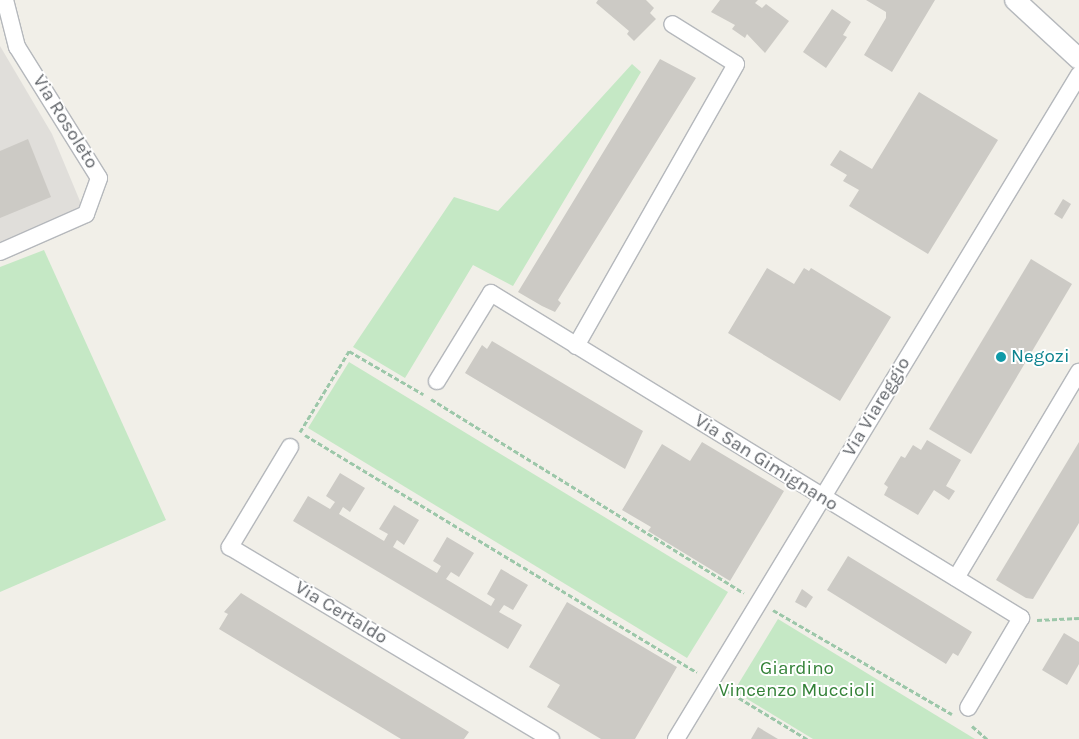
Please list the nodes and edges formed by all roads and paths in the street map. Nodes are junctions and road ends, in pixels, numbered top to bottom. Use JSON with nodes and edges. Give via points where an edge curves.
{"nodes":[{"id":1,"x":4,"y":0,"type":"edge"},
{"id":2,"x":1015,"y":0,"type":"edge"},
{"id":3,"x":672,"y":24,"type":"dead end"},
{"id":4,"x":1079,"y":59,"type":"edge"},
{"id":5,"x":1079,"y":75,"type":"edge"},
{"id":6,"x":0,"y":252,"type":"edge"},
{"id":7,"x":576,"y":346,"type":"junction"},
{"id":8,"x":1079,"y":372,"type":"edge"},
{"id":9,"x":437,"y":381,"type":"dead end"},
{"id":10,"x":300,"y":432,"type":"junction"},
{"id":11,"x":290,"y":447,"type":"joint"},
{"id":12,"x":822,"y":498,"type":"junction"},
{"id":13,"x":956,"y":578,"type":"junction"},
{"id":14,"x":759,"y":602,"type":"junction"},
{"id":15,"x":1021,"y":618,"type":"junction"},
{"id":16,"x":1079,"y":618,"type":"edge"},
{"id":17,"x":711,"y":681,"type":"junction"},
{"id":18,"x":966,"y":717,"type":"junction"},
{"id":19,"x":551,"y":739,"type":"edge"},
{"id":20,"x":676,"y":739,"type":"edge"},
{"id":21,"x":807,"y":739,"type":"edge"},
{"id":22,"x":987,"y":739,"type":"edge"}],
"edges":[{"from":1,"to":6,"type":"street","name":"Via Rosoleto","via":[[17,47],[99,178],[86,214]]},
{"from":2,"to":4,"type":"street"},
{"from":3,"to":7,"type":"street","via":[[736,64]]},
{"from":5,"to":12,"type":"street","name":"Via Viareggio"},
{"from":7,"to":9,"type":"street","name":"Via San Gimignano","via":[[491,293]]},
{"from":7,"to":12,"type":"street","name":"Via San Gimignano"},
{"from":8,"to":13,"type":"street"},
{"from":10,"to":11,"type":"path"},
{"from":10,"to":14,"type":"path","via":[[349,351]]},
{"from":10,"to":17,"type":"path"},
{"from":11,"to":19,"type":"street","name":"Via Certaldo","via":[[230,547]]},
{"from":12,"to":13,"type":"street","name":"Via San Gimignano"},
{"from":12,"to":14,"type":"street","name":"Via Viareggio"},
{"from":13,"to":15,"type":"street","name":"Via San Gimignano"},
{"from":14,"to":17,"type":"street","name":"Via Viareggio"},
{"from":14,"to":18,"type":"path"},
{"from":15,"to":16,"type":"path","via":[[1047,621]]},
{"from":15,"to":18,"type":"street"},
{"from":17,"to":20,"type":"street","name":"Via Viareggio"},
{"from":17,"to":21,"type":"path"},
{"from":18,"to":22,"type":"path"}]}
